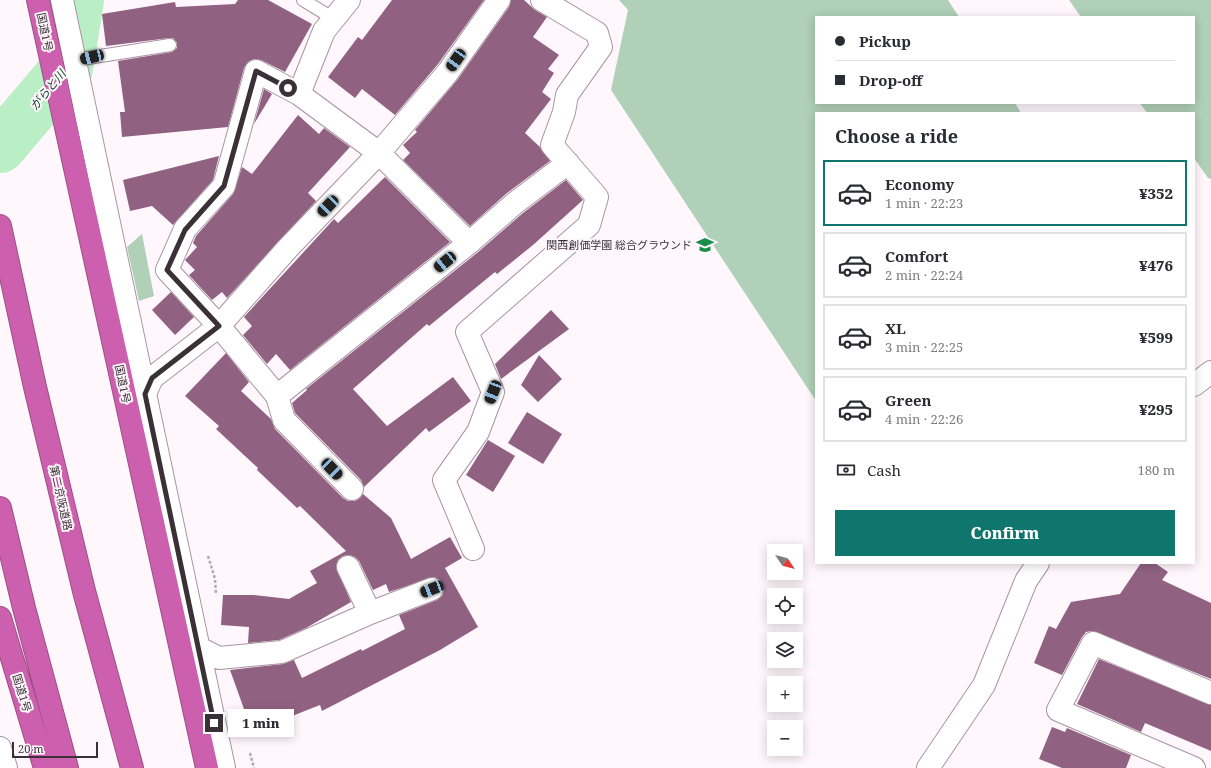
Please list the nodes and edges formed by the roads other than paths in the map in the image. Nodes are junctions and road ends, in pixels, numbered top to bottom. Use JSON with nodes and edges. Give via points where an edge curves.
{"nodes":[{"id":1,"x":38,"y":0,"type":"edge"},
{"id":2,"x":62,"y":0,"type":"edge"},
{"id":3,"x":304,"y":0,"type":"edge"},
{"id":4,"x":348,"y":0,"type":"edge"},
{"id":5,"x":499,"y":0,"type":"edge"},
{"id":6,"x":542,"y":0,"type":"edge"},
{"id":7,"x":334,"y":19,"type":"junction"},
{"id":8,"x":170,"y":45,"type":"dead end"},
{"id":9,"x":75,"y":60,"type":"junction"},
{"id":10,"x":299,"y":94,"type":"junction"},
{"id":11,"x":379,"y":153,"type":"junction"},
{"id":12,"x":568,"y":163,"type":"junction"},
{"id":13,"x":0,"y":226,"type":"edge"},
{"id":14,"x":469,"y":243,"type":"junction"},
{"id":15,"x":219,"y":326,"type":"junction"},
{"id":16,"x":1211,"y":372,"type":"edge"},
{"id":17,"x":1195,"y":383,"type":"edge"},
{"id":18,"x":145,"y":394,"type":"junction"},
{"id":19,"x":277,"y":396,"type":"junction"},
{"id":20,"x":352,"y":489,"type":"dead end"},
{"id":21,"x":0,"y":508,"type":"edge"},
{"id":22,"x":473,"y":549,"type":"dead end"},
{"id":23,"x":1037,"y":564,"type":"edge"},
{"id":24,"x":348,"y":567,"type":"dead end"},
{"id":25,"x":432,"y":589,"type":"dead end"},
{"id":26,"x":370,"y":613,"type":"junction"},
{"id":27,"x":0,"y":618,"type":"edge"},
{"id":28,"x":199,"y":648,"type":"junction"},
{"id":29,"x":1211,"y":693,"type":"edge"},
{"id":30,"x":0,"y":748,"type":"edge"},
{"id":31,"x":6,"y":768,"type":"edge"},
{"id":32,"x":45,"y":768,"type":"edge"},
{"id":33,"x":67,"y":768,"type":"edge"},
{"id":34,"x":132,"y":768,"type":"edge"},
{"id":35,"x":208,"y":768,"type":"edge"},
{"id":36,"x":224,"y":768,"type":"edge"},
{"id":37,"x":928,"y":768,"type":"edge"},
{"id":38,"x":1194,"y":768,"type":"edge"}],
"edges":[{"from":1,"to":35,"type":"highway","name":"国道1号"},
{"from":2,"to":9,"type":"street"},
{"from":3,"to":7,"type":"lane"},
{"from":4,"to":7,"type":"street"},
{"from":5,"to":11,"type":"street","via":[[448,72]]},
{"from":6,"to":12,"type":"street","via":[[597,33],[601,47],[567,95],[564,112],[552,145]]},
{"from":7,"to":10,"type":"street","via":[[324,31]]},
{"from":8,"to":9,"type":"lane"},
{"from":9,"to":18,"type":"street"},
{"from":10,"to":11,"type":"street"},
{"from":10,"to":15,"type":"street","via":[[256,71],[224,186],[185,230],[167,270]]},
{"from":11,"to":14,"type":"street"},
{"from":11,"to":15,"type":"street","via":[[288,248]]},
{"from":12,"to":14,"type":"street"},
{"from":12,"to":22,"type":"street","via":[[597,197],[589,225],[466,332],[493,392],[478,432],[444,480]]},
{"from":13,"to":34,"type":"highway","name":"第二京阪道路","via":[[84,591]]},
{"from":14,"to":19,"type":"street"},
{"from":15,"to":18,"type":"street","via":[[152,378]]},
{"from":15,"to":19,"type":"street"},
{"from":16,"to":17,"type":"street"},
{"from":18,"to":28,"type":"street"},
{"from":19,"to":20,"type":"street","via":[[284,420]]},
{"from":21,"to":33,"type":"highway"},
{"from":23,"to":37,"type":"street","via":[[1026,581],[984,685]]},
{"from":24,"to":26,"type":"street"},
{"from":25,"to":26,"type":"street"},
{"from":26,"to":28,"type":"street","via":[[282,652],[219,658]]},
{"from":27,"to":32,"type":"highway","name":"国道1号"},
{"from":28,"to":36,"type":"street"},
{"from":29,"to":38,"type":"street","via":[[1093,643],[1058,710]]},
{"from":30,"to":31,"type":"street"}]}
